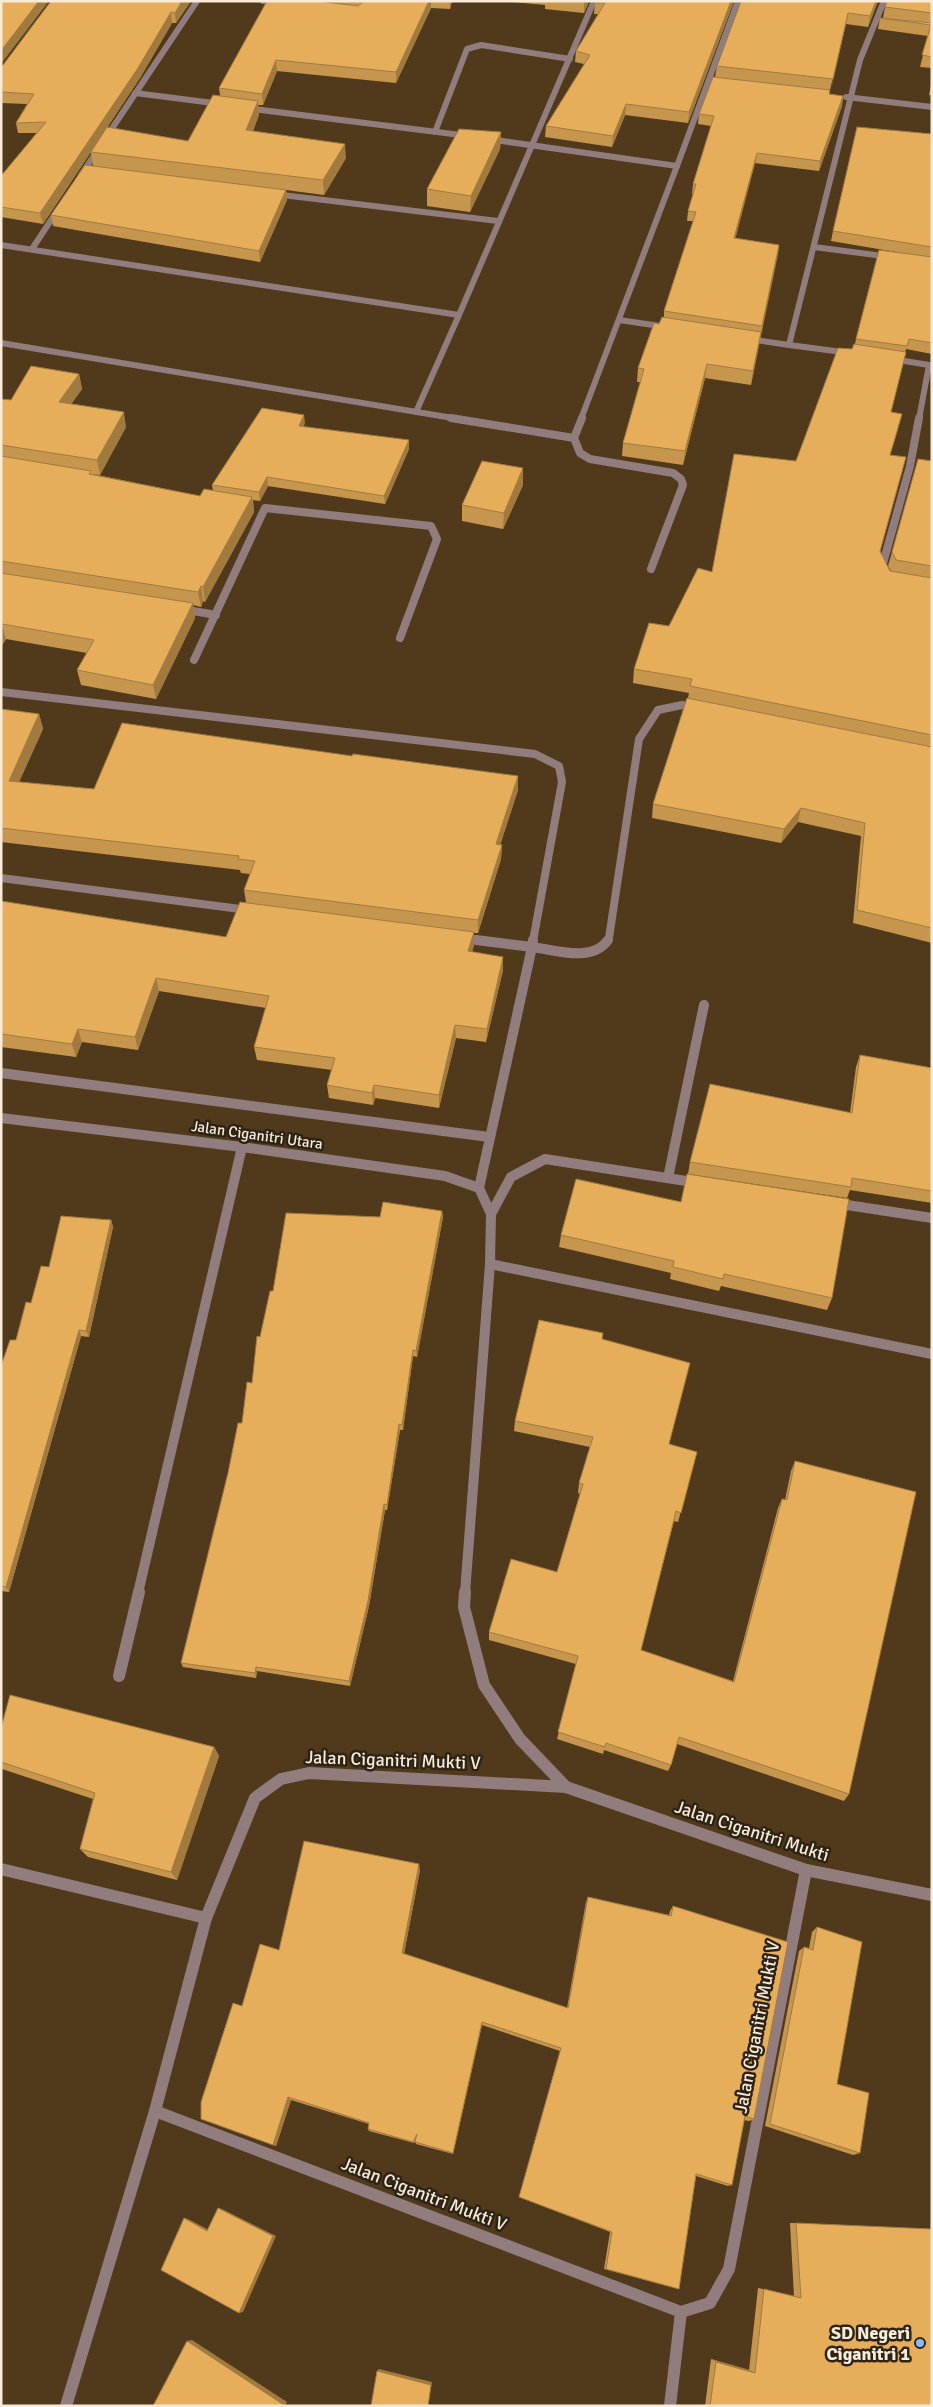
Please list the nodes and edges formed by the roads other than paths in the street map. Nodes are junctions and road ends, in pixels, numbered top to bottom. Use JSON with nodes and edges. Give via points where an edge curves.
{"nodes":[{"id":1,"x":197,"y":1,"type":"edge"},
{"id":2,"x":263,"y":1,"type":"edge"},
{"id":3,"x":594,"y":1,"type":"edge"},
{"id":4,"x":738,"y":1,"type":"edge"},
{"id":5,"x":884,"y":1,"type":"edge"},
{"id":6,"x":292,"y":5,"type":"edge"},
{"id":7,"x":877,"y":22,"type":"junction"},
{"id":8,"x":886,"y":24,"type":"edge"},
{"id":9,"x":570,"y":59,"type":"junction"},
{"id":10,"x":708,"y":81,"type":"junction"},
{"id":11,"x":718,"y":82,"type":"edge"},
{"id":12,"x":136,"y":93,"type":"junction"},
{"id":13,"x":841,"y":96,"type":"edge"},
{"id":14,"x":851,"y":97,"type":"junction"},
{"id":15,"x":232,"y":106,"type":"edge"},
{"id":16,"x":242,"y":107,"type":"edge"},
{"id":17,"x":932,"y":107,"type":"edge"},
{"id":18,"x":435,"y":132,"type":"junction"},
{"id":19,"x":474,"y":137,"type":"edge"},
{"id":20,"x":484,"y":138,"type":"edge"},
{"id":21,"x":533,"y":145,"type":"junction"},
{"id":22,"x":677,"y":166,"type":"junction"},
{"id":23,"x":84,"y":170,"type":"junction"},
{"id":24,"x":94,"y":172,"type":"edge"},
{"id":25,"x":79,"y":178,"type":"edge"},
{"id":26,"x":262,"y":192,"type":"edge"},
{"id":27,"x":64,"y":202,"type":"edge"},
{"id":28,"x":498,"y":221,"type":"junction"},
{"id":29,"x":1,"y":244,"type":"edge"},
{"id":30,"x":814,"y":247,"type":"junction"},
{"id":31,"x":32,"y":249,"type":"junction"},
{"id":32,"x":902,"y":259,"type":"edge"},
{"id":33,"x":459,"y":315,"type":"junction"},
{"id":34,"x":618,"y":320,"type":"junction"},
{"id":35,"x":676,"y":328,"type":"edge"},
{"id":36,"x":742,"y":338,"type":"edge"},
{"id":37,"x":1,"y":343,"type":"edge"},
{"id":38,"x":789,"y":345,"type":"junction"},
{"id":39,"x":855,"y":354,"type":"edge"},
{"id":40,"x":883,"y":358,"type":"edge"},
{"id":41,"x":930,"y":365,"type":"edge"},
{"id":42,"x":416,"y":412,"type":"junction"},
{"id":43,"x":574,"y":438,"type":"junction"},
{"id":44,"x":255,"y":506,"type":"edge"},
{"id":45,"x":265,"y":508,"type":"junction"},
{"id":46,"x":652,"y":569,"type":"dead end"},
{"id":47,"x":889,"y":580,"type":"edge"},
{"id":48,"x":177,"y":609,"type":"edge"},
{"id":49,"x":216,"y":615,"type":"junction"},
{"id":50,"x":400,"y":638,"type":"dead end"},
{"id":51,"x":194,"y":660,"type":"dead end"},
{"id":52,"x":1,"y":692,"type":"edge"},
{"id":53,"x":708,"y":711,"type":"edge"},
{"id":54,"x":1,"y":878,"type":"edge"},
{"id":55,"x":257,"y":912,"type":"edge"},
{"id":56,"x":454,"y":937,"type":"edge"},
{"id":57,"x":532,"y":947,"type":"junction"},
{"id":58,"x":704,"y":1005,"type":"dead end"},
{"id":59,"x":1,"y":1073,"type":"edge"},
{"id":60,"x":1,"y":1118,"type":"edge"},
{"id":61,"x":489,"y":1137,"type":"junction"},
{"id":62,"x":242,"y":1147,"type":"junction"},
{"id":63,"x":668,"y":1178,"type":"junction"},
{"id":64,"x":707,"y":1184,"type":"edge"},
{"id":65,"x":479,"y":1188,"type":"junction"},
{"id":66,"x":824,"y":1202,"type":"edge"},
{"id":67,"x":491,"y":1214,"type":"junction"},
{"id":68,"x":932,"y":1218,"type":"edge"},
{"id":69,"x":490,"y":1264,"type":"junction"},
{"id":70,"x":932,"y":1354,"type":"edge"},
{"id":71,"x":119,"y":1676,"type":"dead end"},
{"id":72,"x":566,"y":1787,"type":"junction"},
{"id":73,"x":1,"y":1869,"type":"edge"},
{"id":74,"x":806,"y":1870,"type":"junction"},
{"id":75,"x":932,"y":1896,"type":"edge"},
{"id":76,"x":206,"y":1918,"type":"junction"},
{"id":77,"x":155,"y":2111,"type":"junction"},
{"id":78,"x":681,"y":2312,"type":"junction"},
{"id":79,"x":66,"y":2406,"type":"edge"},
{"id":80,"x":670,"y":2406,"type":"edge"}],
"edges":[{"from":1,"to":12,"type":"street"},
{"from":2,"to":6,"type":"street"},
{"from":3,"to":9,"type":"street"},
{"from":4,"to":10,"type":"street"},
{"from":5,"to":7,"type":"street"},
{"from":7,"to":8,"type":"street"},
{"from":7,"to":14,"type":"street","via":[[860,60]]},
{"from":9,"to":18,"type":"street","via":[[480,45],[467,49]]},
{"from":9,"to":21,"type":"street"},
{"from":10,"to":11,"type":"street"},
{"from":10,"to":22,"type":"street"},
{"from":12,"to":15,"type":"street"},
{"from":12,"to":23,"type":"street"},
{"from":13,"to":14,"type":"street"},
{"from":14,"to":17,"type":"street"},
{"from":14,"to":30,"type":"street"},
{"from":16,"to":18,"type":"street"},
{"from":18,"to":19,"type":"street"},
{"from":20,"to":21,"type":"street"},
{"from":21,"to":22,"type":"street"},
{"from":21,"to":28,"type":"street"},
{"from":22,"to":34,"type":"street"},
{"from":23,"to":24,"type":"street"},
{"from":23,"to":25,"type":"street"},
{"from":26,"to":28,"type":"street"},
{"from":27,"to":31,"type":"street"},
{"from":28,"to":33,"type":"street"},
{"from":29,"to":31,"type":"street"},
{"from":30,"to":32,"type":"street"},
{"from":30,"to":38,"type":"street"},
{"from":31,"to":33,"type":"street"},
{"from":33,"to":42,"type":"street"},
{"from":34,"to":35,"type":"street"},
{"from":34,"to":43,"type":"street"},
{"from":36,"to":38,"type":"street"},
{"from":37,"to":42,"type":"street"},
{"from":38,"to":39,"type":"street"},
{"from":40,"to":41,"type":"street"},
{"from":41,"to":47,"type":"street","via":[[914,466],[882,567]]},
{"from":42,"to":43,"type":"street"},
{"from":43,"to":46,"type":"street","via":[[580,453],[590,459],[673,474],[681,479],[683,485]]},
{"from":44,"to":45,"type":"street"},
{"from":45,"to":49,"type":"street"},
{"from":45,"to":50,"type":"street","via":[[431,526],[437,539]]},
{"from":48,"to":49,"type":"street"},
{"from":49,"to":51,"type":"street"},
{"from":52,"to":57,"type":"street","via":[[535,754],[559,766],[562,782]]},
{"from":53,"to":57,"type":"street","via":[[682,705],[658,710],[639,739],[609,938],[602,948],[587,954]]},
{"from":54,"to":55,"type":"street"},
{"from":56,"to":57,"type":"street"},
{"from":57,"to":61,"type":"street"},
{"from":58,"to":63,"type":"street"},
{"from":59,"to":61,"type":"street"},
{"from":60,"to":62,"type":"street","name":"Jalan Ciganitri Utara"},
{"from":61,"to":65,"type":"street"},
{"from":62,"to":65,"type":"street","name":"Jalan Ciganitri Utara","via":[[445,1176]]},
{"from":62,"to":71,"type":"street"},
{"from":63,"to":64,"type":"street"},
{"from":63,"to":67,"type":"street","via":[[545,1159],[511,1177]]},
{"from":65,"to":67,"type":"street"},
{"from":66,"to":68,"type":"street"},
{"from":67,"to":69,"type":"street"},
{"from":69,"to":70,"type":"street"},
{"from":69,"to":72,"type":"street","via":[[464,1607],[484,1685],[520,1739]]},
{"from":72,"to":74,"type":"street","name":"Jalan Ciganitri Mukti"},
{"from":72,"to":76,"type":"street","name":"Jalan Ciganitri Mukti V","via":[[309,1773],[281,1779],[255,1798]]},
{"from":73,"to":76,"type":"street"},
{"from":74,"to":75,"type":"street","name":"Jalan Ciganitri Mukti"},
{"from":74,"to":78,"type":"street","name":"Jalan Ciganitri Mukti V","via":[[729,2270],[710,2303]]},
{"from":76,"to":77,"type":"street","name":"Jalan Ciganitri Mukti V"},
{"from":77,"to":78,"type":"street","name":"Jalan Ciganitri Mukti V"},
{"from":77,"to":79,"type":"street","name":"Jalan Ciganitri Mukti V"},
{"from":78,"to":80,"type":"street"}]}
